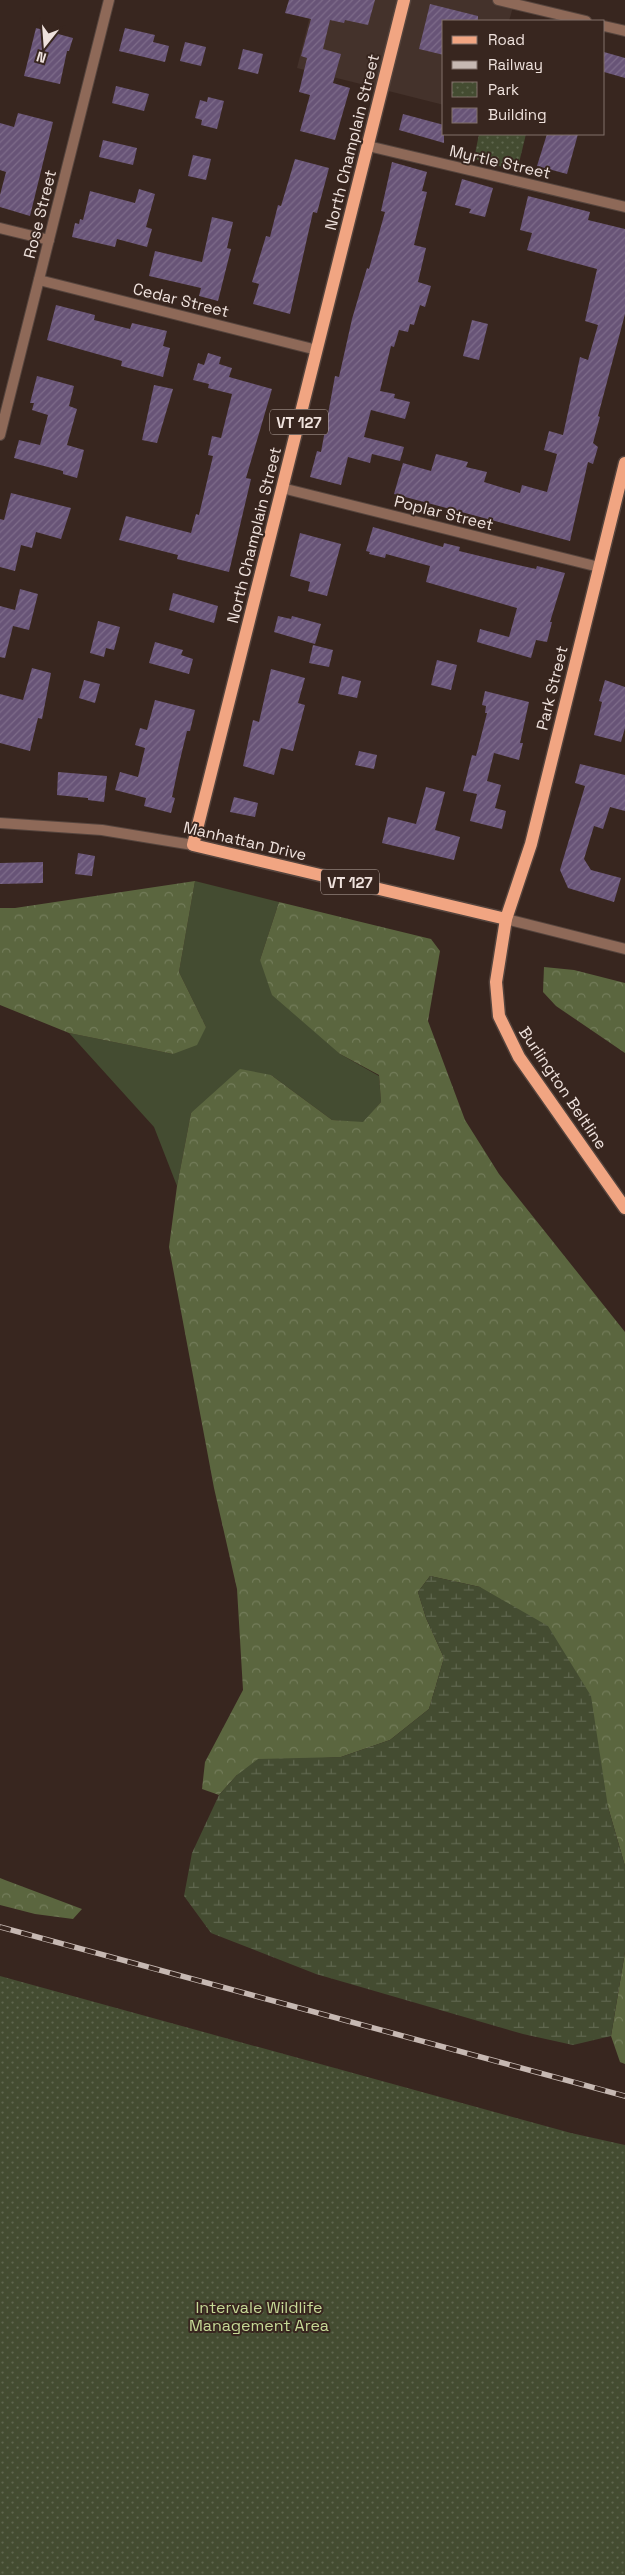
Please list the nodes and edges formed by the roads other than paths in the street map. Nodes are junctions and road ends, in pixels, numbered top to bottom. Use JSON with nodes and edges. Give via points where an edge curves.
{"nodes":[{"id":1,"x":109,"y":0,"type":"edge"},
{"id":2,"x":404,"y":0,"type":"edge"},
{"id":3,"x":498,"y":0,"type":"edge"},
{"id":4,"x":582,"y":20,"type":"edge"},
{"id":5,"x":605,"y":26,"type":"edge"},
{"id":6,"x":625,"y":31,"type":"edge"},
{"id":7,"x":368,"y":146,"type":"junction"},
{"id":8,"x":625,"y":207,"type":"edge"},
{"id":9,"x":0,"y":228,"type":"edge"},
{"id":10,"x":49,"y":240,"type":"junction"},
{"id":11,"x":39,"y":280,"type":"junction"},
{"id":12,"x":317,"y":350,"type":"junction"},
{"id":13,"x":0,"y":435,"type":"edge"},
{"id":14,"x":625,"y":463,"type":"edge"},
{"id":15,"x":282,"y":488,"type":"junction"},
{"id":16,"x":598,"y":568,"type":"junction"},
{"id":17,"x":0,"y":823,"type":"edge"},
{"id":18,"x":193,"y":845,"type":"junction"},
{"id":19,"x":506,"y":919,"type":"junction"},
{"id":20,"x":625,"y":949,"type":"edge"},
{"id":21,"x":625,"y":1208,"type":"edge"}],
"edges":[{"from":1,"to":10,"type":"street","name":"Rose Street"},
{"from":2,"to":7,"type":"main road","name":"North Champlain Street","number":"VT 127"},
{"from":3,"to":4,"type":"street"},
{"from":5,"to":6,"type":"street"},
{"from":7,"to":8,"type":"street","name":"Myrtle Street"},
{"from":7,"to":12,"type":"main road","name":"North Champlain Street","number":"VT 127"},
{"from":9,"to":10,"type":"street"},
{"from":10,"to":11,"type":"street","name":"Rose Street"},
{"from":11,"to":12,"type":"street","name":"Cedar Street"},
{"from":11,"to":13,"type":"street","name":"Rose Street"},
{"from":12,"to":15,"type":"main road","name":"North Champlain Street","number":"VT 127"},
{"from":14,"to":16,"type":"main road","name":"Park Street"},
{"from":15,"to":16,"type":"street","name":"Poplar Street"},
{"from":15,"to":18,"type":"main road","name":"North Champlain Street","number":"VT 127"},
{"from":16,"to":19,"type":"main road","name":"Park Street","via":[[530,844]]},
{"from":17,"to":18,"type":"street","name":"Manhattan Drive","via":[[102,830]]},
{"from":18,"to":19,"type":"main road","name":"Manhattan Drive","number":"VT 127"},
{"from":19,"to":20,"type":"street","name":"Manhattan Drive"},
{"from":19,"to":21,"type":"main road","name":"Burlington Beltline","via":[[496,982],[499,1016],[507,1036]]}]}
